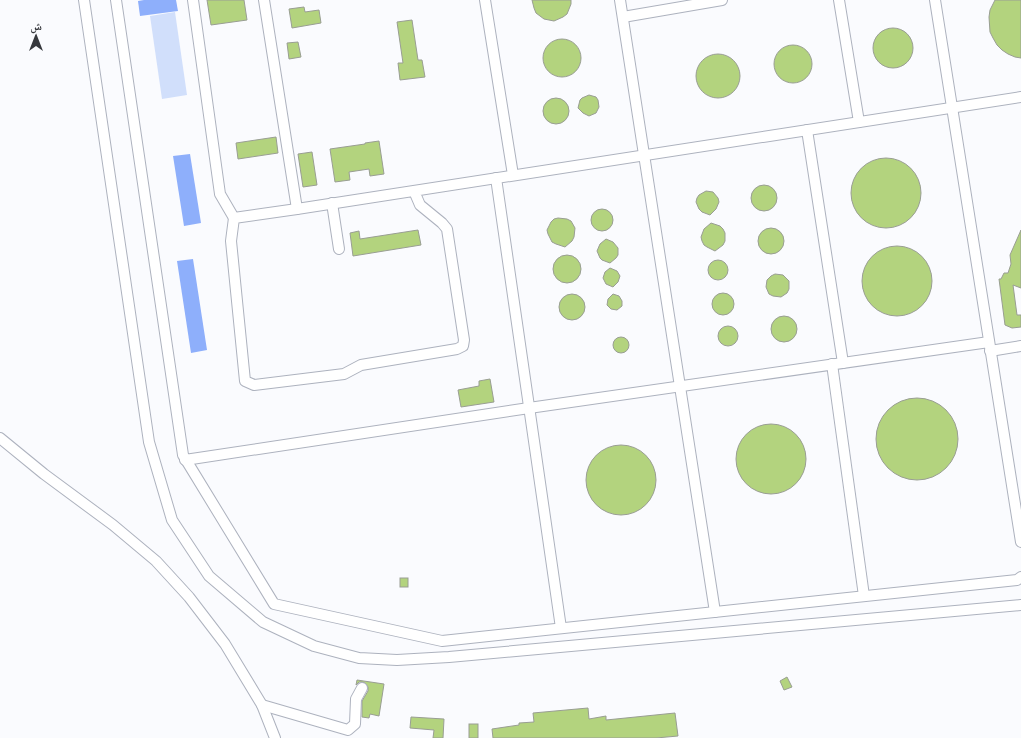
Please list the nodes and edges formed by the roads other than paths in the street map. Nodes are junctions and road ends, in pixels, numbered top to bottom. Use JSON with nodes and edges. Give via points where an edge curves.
{"nodes":[{"id":1,"x":84,"y":0,"type":"edge"},
{"id":2,"x":116,"y":0,"type":"edge"},
{"id":3,"x":193,"y":0,"type":"edge"},
{"id":4,"x":264,"y":0,"type":"edge"},
{"id":5,"x":485,"y":0,"type":"edge"},
{"id":6,"x":620,"y":0,"type":"edge"},
{"id":7,"x":722,"y":0,"type":"edge"},
{"id":8,"x":839,"y":0,"type":"edge"},
{"id":9,"x":935,"y":0,"type":"edge"},
{"id":10,"x":623,"y":17,"type":"junction"},
{"id":11,"x":1021,"y":97,"type":"edge"},
{"id":12,"x":952,"y":107,"type":"junction"},
{"id":13,"x":859,"y":122,"type":"junction"},
{"id":14,"x":807,"y":130,"type":"junction"},
{"id":15,"x":644,"y":155,"type":"junction"},
{"id":16,"x":513,"y":175,"type":"junction"},
{"id":17,"x":496,"y":178,"type":"junction"},
{"id":18,"x":414,"y":190,"type":"junction"},
{"id":19,"x":332,"y":203,"type":"junction"},
{"id":20,"x":297,"y":209,"type":"junction"},
{"id":21,"x":234,"y":218,"type":"junction"},
{"id":22,"x":339,"y":249,"type":"dead end"},
{"id":23,"x":989,"y":346,"type":"junction"},
{"id":24,"x":1021,"y":346,"type":"edge"},
{"id":25,"x":838,"y":364,"type":"junction"},
{"id":26,"x":680,"y":386,"type":"junction"},
{"id":27,"x":529,"y":408,"type":"junction"},
{"id":28,"x":0,"y":438,"type":"edge"},
{"id":29,"x":185,"y":460,"type":"junction"},
{"id":30,"x":1021,"y":542,"type":"edge"},
{"id":31,"x":1021,"y":577,"type":"edge"},
{"id":32,"x":864,"y":596,"type":"junction"},
{"id":33,"x":1021,"y":605,"type":"edge"},
{"id":34,"x":715,"y":612,"type":"junction"},
{"id":35,"x":561,"y":628,"type":"junction"},
{"id":36,"x":362,"y":688,"type":"dead end"},
{"id":37,"x":262,"y":705,"type":"junction"},
{"id":38,"x":274,"y":738,"type":"edge"}],
"edges":[{"from":1,"to":33,"type":"street","via":[[149,442],[172,520],[209,576],[264,622],[314,646],[359,658],[396,660]]},
{"from":2,"to":29,"type":"street","via":[[182,455]]},
{"from":3,"to":21,"type":"street","via":[[220,194]]},
{"from":4,"to":20,"type":"street"},
{"from":5,"to":16,"type":"street"},
{"from":6,"to":10,"type":"street"},
{"from":7,"to":10,"type":"street"},
{"from":8,"to":13,"type":"street"},
{"from":9,"to":12,"type":"street"},
{"from":10,"to":15,"type":"street"},
{"from":11,"to":12,"type":"street"},
{"from":12,"to":13,"type":"street"},
{"from":12,"to":23,"type":"street"},
{"from":13,"to":14,"type":"street"},
{"from":14,"to":15,"type":"street"},
{"from":14,"to":25,"type":"street"},
{"from":15,"to":16,"type":"street"},
{"from":15,"to":26,"type":"street"},
{"from":16,"to":17,"type":"street"},
{"from":17,"to":18,"type":"street"},
{"from":17,"to":27,"type":"street"},
{"from":18,"to":19,"type":"street"},
{"from":18,"to":21,"type":"street","via":[[420,205],[447,229],[463,346],[361,365],[344,374],[254,385],[245,381],[231,241]]},
{"from":19,"to":20,"type":"street"},
{"from":19,"to":22,"type":"street"},
{"from":20,"to":21,"type":"street"},
{"from":23,"to":24,"type":"street"},
{"from":23,"to":25,"type":"street"},
{"from":23,"to":30,"type":"street"},
{"from":25,"to":26,"type":"street"},
{"from":25,"to":32,"type":"street"},
{"from":26,"to":27,"type":"street"},
{"from":26,"to":34,"type":"street"},
{"from":27,"to":29,"type":"street"},
{"from":27,"to":35,"type":"street"},
{"from":28,"to":37,"type":"street","via":[[156,561],[189,597],[225,644]]},
{"from":29,"to":35,"type":"street","via":[[274,604],[442,641]]},
{"from":31,"to":32,"type":"street","via":[[1017,580]]},
{"from":32,"to":34,"type":"street"},
{"from":34,"to":35,"type":"street"},
{"from":36,"to":37,"type":"street","via":[[356,699],[355,724],[348,730]]},
{"from":37,"to":38,"type":"street"}]}
